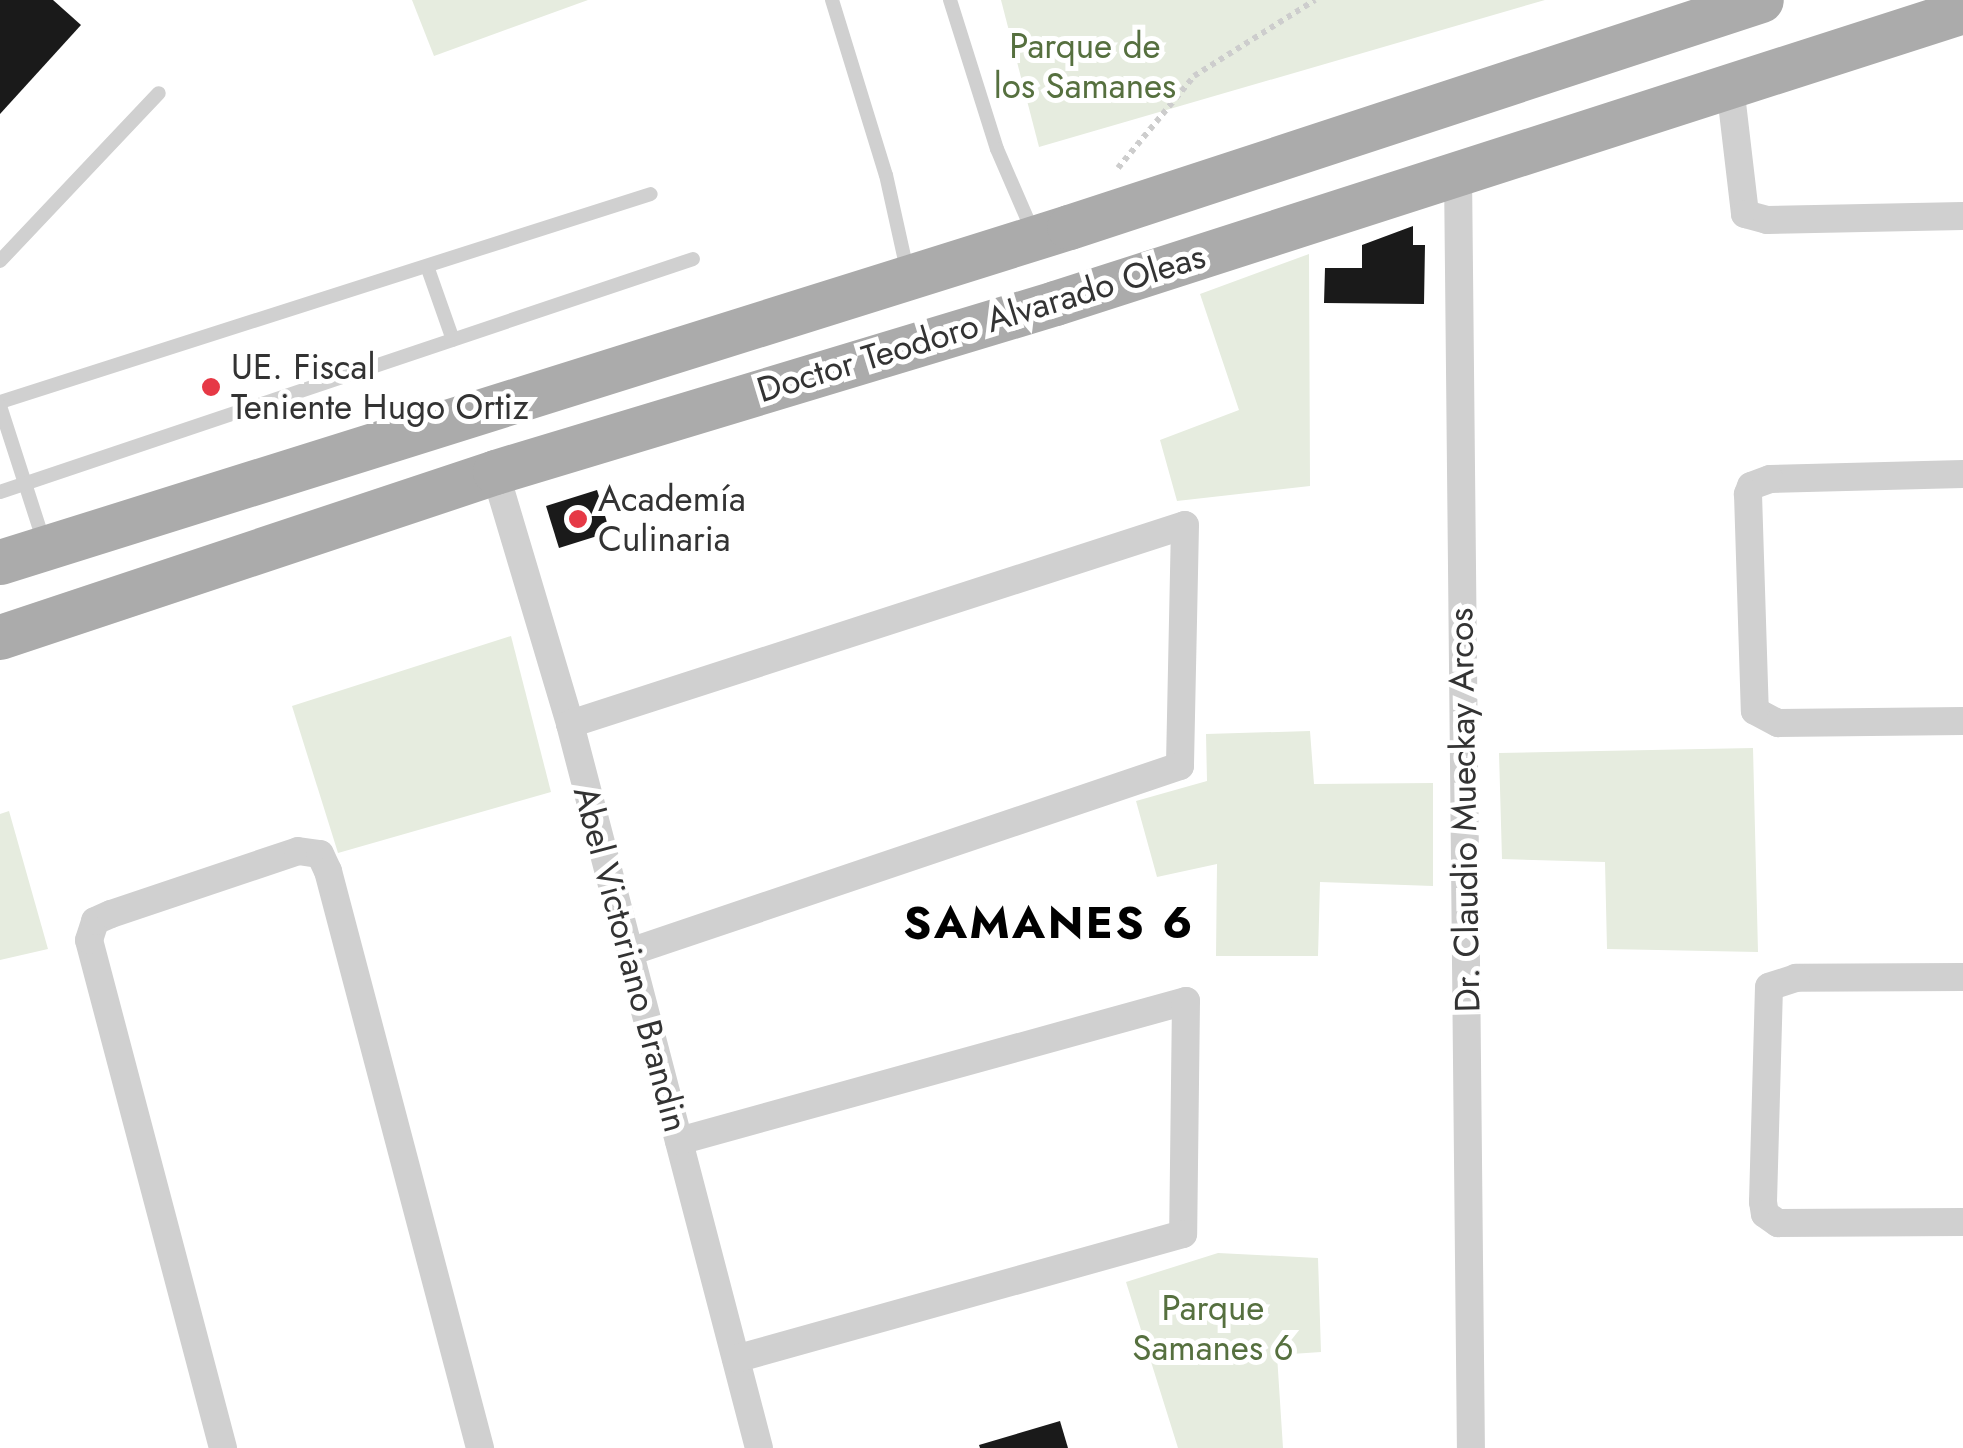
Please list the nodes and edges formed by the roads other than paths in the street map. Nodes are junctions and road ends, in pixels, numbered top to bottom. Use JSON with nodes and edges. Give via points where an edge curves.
{"nodes":[{"id":1,"x":832,"y":0,"type":"edge"},
{"id":2,"x":950,"y":0,"type":"edge"},
{"id":3,"x":1761,"y":0,"type":"edge"},
{"id":4,"x":1963,"y":11,"type":"edge"},
{"id":5,"x":1730,"y":86,"type":"junction"},
{"id":6,"x":159,"y":93,"type":"dead end"},
{"id":7,"x":1458,"y":172,"type":"junction"},
{"id":8,"x":651,"y":194,"type":"dead end"},
{"id":9,"x":1963,"y":216,"type":"edge"},
{"id":10,"x":1035,"y":238,"type":"junction"},
{"id":11,"x":693,"y":259,"type":"dead end"},
{"id":12,"x":0,"y":261,"type":"edge"},
{"id":13,"x":427,"y":266,"type":"junction"},
{"id":14,"x":908,"y":277,"type":"junction"},
{"id":15,"x":453,"y":340,"type":"junction"},
{"id":16,"x":0,"y":404,"type":"edge"},
{"id":17,"x":495,"y":472,"type":"junction"},
{"id":18,"x":1963,"y":474,"type":"edge"},
{"id":19,"x":24,"y":484,"type":"junction"},
{"id":20,"x":0,"y":492,"type":"edge"},
{"id":21,"x":46,"y":547,"type":"junction"},
{"id":22,"x":0,"y":562,"type":"edge"},
{"id":23,"x":0,"y":637,"type":"edge"},
{"id":24,"x":1963,"y":720,"type":"edge"},
{"id":25,"x":570,"y":724,"type":"junction"},
{"id":26,"x":630,"y":952,"type":"junction"},
{"id":27,"x":1963,"y":977,"type":"edge"},
{"id":28,"x":679,"y":1141,"type":"junction"},
{"id":29,"x":1963,"y":1222,"type":"edge"},
{"id":30,"x":736,"y":1359,"type":"junction"},
{"id":31,"x":223,"y":1448,"type":"edge"},
{"id":32,"x":480,"y":1448,"type":"edge"},
{"id":33,"x":760,"y":1448,"type":"edge"},
{"id":34,"x":1470,"y":1448,"type":"edge"}],
"edges":[{"from":1,"to":14,"type":"lane","via":[[886,175]]},
{"from":2,"to":10,"type":"lane","via":[[996,149]]},
{"from":3,"to":10,"type":"main road","name":"Doctor Teodoro Alvarado Oleas"},
{"from":4,"to":5,"type":"main road","name":"Doctor Teodoro Alvarado Oleas"},
{"from":5,"to":7,"type":"main road","name":"Doctor Teodoro Alvarado Oleas"},
{"from":5,"to":9,"type":"street","via":[[1745,214],[1766,220]]},
{"from":6,"to":12,"type":"lane"},
{"from":7,"to":17,"type":"main road","name":"Doctor Teodoro Alvarado Oleas","via":[[1056,303]]},
{"from":7,"to":34,"type":"street","name":"Dr. Claudio Mueckay Arcos"},
{"from":8,"to":13,"type":"lane"},
{"from":10,"to":14,"type":"main road","name":"Doctor Teodoro Alvarado Oleas"},
{"from":11,"to":15,"type":"lane"},
{"from":13,"to":15,"type":"lane"},
{"from":13,"to":16,"type":"lane"},
{"from":14,"to":21,"type":"main road","name":"Doctor Teodoro Alvarado Oleas"},
{"from":15,"to":19,"type":"lane"},
{"from":16,"to":19,"type":"lane"},
{"from":17,"to":23,"type":"main road","name":"Doctor Teodoro Alvarado Oleas"},
{"from":17,"to":25,"type":"street","name":"Abel Victoriano Brandin"},
{"from":18,"to":24,"type":"street","via":[[1770,479],[1748,494],[1754,711],[1778,723]]},
{"from":19,"to":20,"type":"lane"},
{"from":19,"to":21,"type":"lane"},
{"from":21,"to":22,"type":"main road","name":"Doctor Teodoro Alvarado Oleas"},
{"from":25,"to":26,"type":"street","name":"Abel Victoriano Brandin"},
{"from":25,"to":26,"type":"street","via":[[1185,526],[1180,766]]},
{"from":26,"to":28,"type":"street","name":"Abel Victoriano Brandin"},
{"from":27,"to":29,"type":"street","via":[[1796,978],[1769,987],[1763,1202],[1765,1214],[1778,1223]]},
{"from":28,"to":30,"type":"street","name":"Abel Victoriano Brandin"},
{"from":28,"to":30,"type":"street","via":[[1186,1001],[1183,1234]]},
{"from":30,"to":33,"type":"street","name":"Abel Victoriano Brandin"},
{"from":31,"to":32,"type":"street","via":[[89,940],[94,921],[110,914],[298,851],[320,854],[328,871]]}]}
